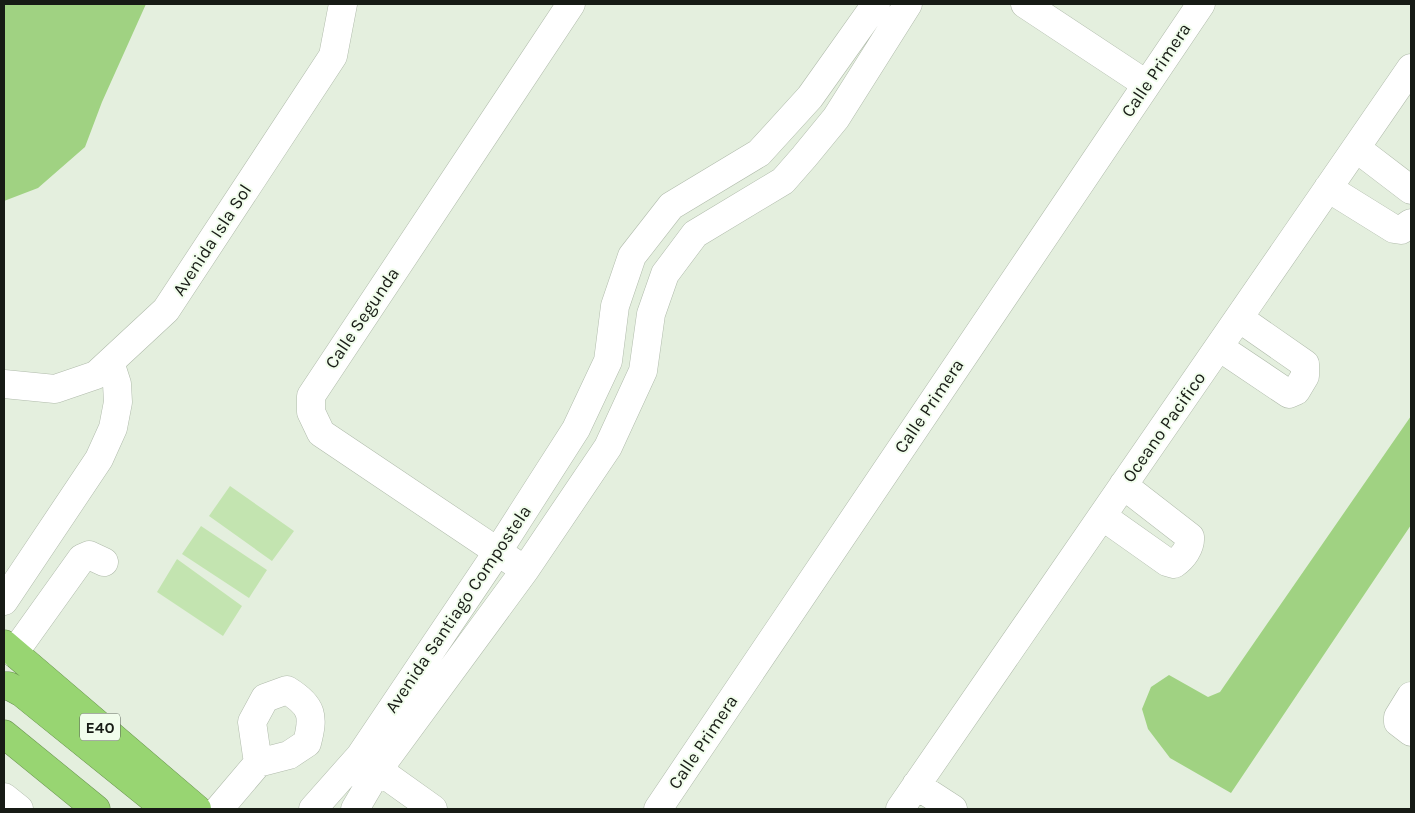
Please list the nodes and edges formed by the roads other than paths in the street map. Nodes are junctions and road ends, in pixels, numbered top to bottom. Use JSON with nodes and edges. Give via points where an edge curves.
{"nodes":[{"id":1,"x":343,"y":4,"type":"edge"},
{"id":2,"x":571,"y":4,"type":"edge"},
{"id":3,"x":876,"y":4,"type":"edge"},
{"id":4,"x":908,"y":4,"type":"edge"},
{"id":5,"x":1025,"y":4,"type":"edge"},
{"id":6,"x":1202,"y":4,"type":"edge"},
{"id":7,"x":1411,"y":68,"type":"edge"},
{"id":8,"x":1146,"y":84,"type":"junction"},
{"id":9,"x":778,"y":132,"type":"junction"},
{"id":10,"x":1356,"y":148,"type":"junction"},
{"id":11,"x":804,"y":157,"type":"junction"},
{"id":12,"x":1328,"y":188,"type":"junction"},
{"id":13,"x":1411,"y":190,"type":"edge"},
{"id":14,"x":1411,"y":223,"type":"edge"},
{"id":15,"x":1239,"y":318,"type":"junction"},
{"id":16,"x":1219,"y":347,"type":"junction"},
{"id":17,"x":110,"y":362,"type":"junction"},
{"id":18,"x":4,"y":384,"type":"edge"},
{"id":19,"x":590,"y":400,"type":"junction"},
{"id":20,"x":623,"y":416,"type":"junction"},
{"id":21,"x":1123,"y":485,"type":"junction"},
{"id":22,"x":1102,"y":516,"type":"junction"},
{"id":23,"x":498,"y":551,"type":"junction"},
{"id":24,"x":104,"y":562,"type":"dead end"},
{"id":25,"x":525,"y":570,"type":"junction"},
{"id":26,"x":4,"y":601,"type":"edge"},
{"id":27,"x":9,"y":649,"type":"edge"},
{"id":28,"x":4,"y":686,"type":"edge"},
{"id":29,"x":1411,"y":696,"type":"edge"},
{"id":30,"x":1411,"y":732,"type":"edge"},
{"id":31,"x":4,"y":734,"type":"edge"},
{"id":32,"x":258,"y":763,"type":"dead end"},
{"id":33,"x":369,"y":763,"type":"junction"},
{"id":34,"x":916,"y":785,"type":"junction"},
{"id":35,"x":4,"y":797,"type":"edge"},
{"id":36,"x":19,"y":809,"type":"edge"},
{"id":37,"x":96,"y":809,"type":"edge"},
{"id":38,"x":178,"y":809,"type":"edge"},
{"id":39,"x":197,"y":809,"type":"edge"},
{"id":40,"x":219,"y":809,"type":"edge"},
{"id":41,"x":313,"y":809,"type":"edge"},
{"id":42,"x":355,"y":809,"type":"edge"},
{"id":43,"x":433,"y":809,"type":"edge"},
{"id":44,"x":658,"y":809,"type":"edge"},
{"id":45,"x":900,"y":809,"type":"edge"},
{"id":46,"x":953,"y":809,"type":"edge"}],
"edges":[{"from":1,"to":17,"type":"street","name":"Avenida Isla Sol","via":[[332,56],[327,64],[166,310]]},
{"from":2,"to":23,"type":"street","name":"Calle Segunda","via":[[310,396],[311,412],[321,433]]},
{"from":3,"to":9,"type":"street","name":"Avenida Santiago Compostela","via":[[810,97]]},
{"from":4,"to":11,"type":"street","name":"Avenida Santiago Compostela","via":[[836,118]]},
{"from":5,"to":8,"type":"street"},
{"from":6,"to":8,"type":"street","name":"Calle Primera"},
{"from":7,"to":10,"type":"street","name":"Oceano Pacifico"},
{"from":8,"to":44,"type":"street","name":"Calle Primera"},
{"from":9,"to":11,"type":"street"},
{"from":9,"to":19,"type":"street","name":"Avenida Santiago Compostela","via":[[759,153],[671,206],[632,256],[615,306],[608,361]]},
{"from":10,"to":12,"type":"street","name":"Oceano Pacifico"},
{"from":10,"to":13,"type":"street"},
{"from":11,"to":20,"type":"street","name":"Avenida Santiago Compostela","via":[[782,181],[696,234],[665,274],[651,314],[643,371]]},
{"from":12,"to":14,"type":"street","via":[[1394,229],[1401,230]]},
{"from":12,"to":15,"type":"street","name":"Oceano Pacifico"},
{"from":15,"to":16,"type":"street","name":"Oceano Pacifico"},
{"from":15,"to":16,"type":"street","via":[[1305,364],[1305,376],[1296,391],[1289,394]]},
{"from":16,"to":21,"type":"street","name":"Oceano Pacifico"},
{"from":17,"to":18,"type":"street","name":"Avenida Isla Sol","via":[[96,375],[55,389]]},
{"from":17,"to":26,"type":"street","via":[[117,384],[118,402],[113,428],[98,460]]},
{"from":19,"to":20,"type":"street"},
{"from":19,"to":23,"type":"street","name":"Avenida Santiago Compostela","via":[[576,430]]},
{"from":20,"to":25,"type":"street","name":"Avenida Santiago Compostela","via":[[608,447]]},
{"from":21,"to":22,"type":"street","name":"Oceano Pacifico"},
{"from":21,"to":22,"type":"street","via":[[1190,537],[1191,544],[1180,560],[1174,564],[1167,562]]},
{"from":22,"to":34,"type":"street","name":"Oceano Pacifico"},
{"from":23,"to":25,"type":"street","name":"Calle Segunda"},
{"from":23,"to":33,"type":"street","name":"Avenida Santiago Compostela"},
{"from":24,"to":27,"type":"street","via":[[89,555],[82,558]]},
{"from":25,"to":33,"type":"street","name":"Avenida Santiago Compostela"},
{"from":27,"to":39,"type":"highway","number":"E40"},
{"from":28,"to":38,"type":"highway","via":[[22,692],[162,806]]},
{"from":29,"to":30,"type":"street","via":[[1398,722]]},
{"from":31,"to":37,"type":"highway"},
{"from":32,"to":40,"type":"street"},
{"from":33,"to":41,"type":"street","name":"Avenida Santiago Compostela"},
{"from":33,"to":42,"type":"street","name":"Avenida Santiago Compostela"},
{"from":33,"to":43,"type":"street"},
{"from":34,"to":45,"type":"street","name":"Oceano Pacifico"},
{"from":34,"to":46,"type":"street"},
{"from":35,"to":36,"type":"street"}]}
